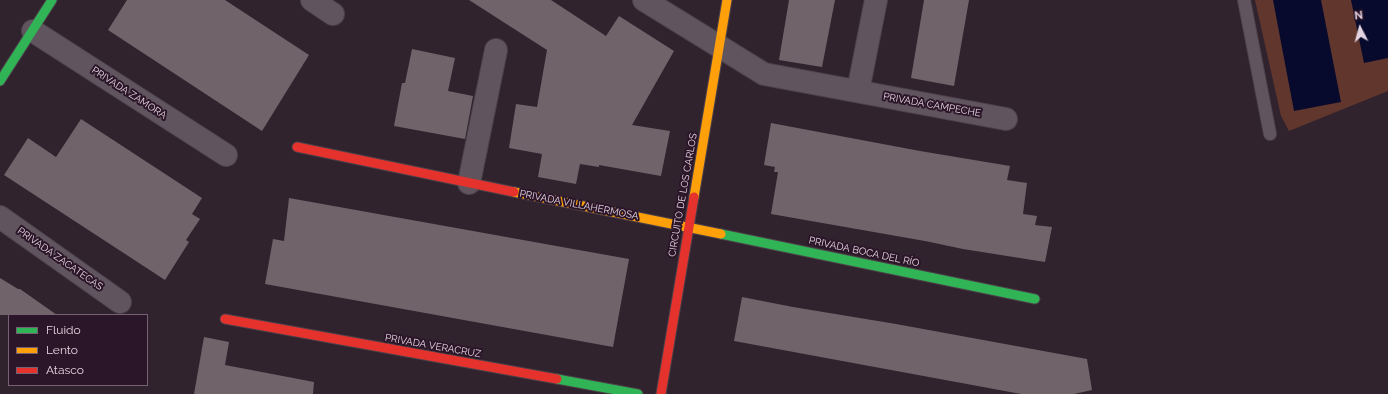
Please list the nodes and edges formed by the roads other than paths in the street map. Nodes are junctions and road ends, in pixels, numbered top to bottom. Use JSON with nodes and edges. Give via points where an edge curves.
{"nodes":[{"id":1,"x":52,"y":0,"type":"edge"},
{"id":2,"x":312,"y":0,"type":"edge"},
{"id":3,"x":644,"y":0,"type":"edge"},
{"id":4,"x":727,"y":0,"type":"edge"},
{"id":5,"x":876,"y":0,"type":"edge"},
{"id":6,"x":1244,"y":0,"type":"edge"},
{"id":7,"x":333,"y":14,"type":"dead end"},
{"id":8,"x":33,"y":31,"type":"junction"},
{"id":9,"x":719,"y":46,"type":"junction"},
{"id":10,"x":496,"y":50,"type":"dead end"},
{"id":11,"x":1,"y":78,"type":"edge"},
{"id":12,"x":858,"y":91,"type":"junction"},
{"id":13,"x":1006,"y":119,"type":"dead end"},
{"id":14,"x":1270,"y":134,"type":"dead end"},
{"id":15,"x":298,"y":147,"type":"dead end"},
{"id":16,"x":226,"y":155,"type":"dead end"},
{"id":17,"x":469,"y":183,"type":"junction"},
{"id":18,"x":0,"y":217,"type":"edge"},
{"id":19,"x":689,"y":227,"type":"junction"},
{"id":20,"x":1034,"y":299,"type":"dead end"},
{"id":21,"x":120,"y":302,"type":"dead end"},
{"id":22,"x":225,"y":319,"type":"dead end"},
{"id":23,"x":638,"y":394,"type":"edge"},
{"id":24,"x":661,"y":394,"type":"edge"}],
"edges":[{"from":1,"to":8,"type":"street"},
{"from":2,"to":7,"type":"street"},
{"from":3,"to":9,"type":"street","name":"PRIVADA CAMPECHE"},
{"from":4,"to":9,"type":"street","name":"CIRCUITO DE LOS CARLOS"},
{"from":5,"to":12,"type":"street"},
{"from":6,"to":14,"type":"lane"},
{"from":8,"to":11,"type":"street"},
{"from":8,"to":16,"type":"street","name":"PRIVADA ZAMORA"},
{"from":9,"to":12,"type":"street","name":"PRIVADA CAMPECHE","via":[[764,74]]},
{"from":9,"to":19,"type":"street","name":"CIRCUITO DE LOS CARLOS"},
{"from":10,"to":17,"type":"street"},
{"from":12,"to":13,"type":"street","name":"PRIVADA CAMPECHE"},
{"from":15,"to":17,"type":"street","name":"PRIVADA VILLAHERMOSA"},
{"from":17,"to":19,"type":"street","name":"PRIVADA VILLAHERMOSA"},
{"from":18,"to":21,"type":"street","name":"PRIVADA ZACATECAS"},
{"from":19,"to":20,"type":"street","name":"PRIVADA BOCA DEL RÍO"},
{"from":19,"to":24,"type":"street","name":"CIRCUITO DE LOS CARLOS"},
{"from":22,"to":23,"type":"street","name":"PRIVADA VERACRUZ"}]}
